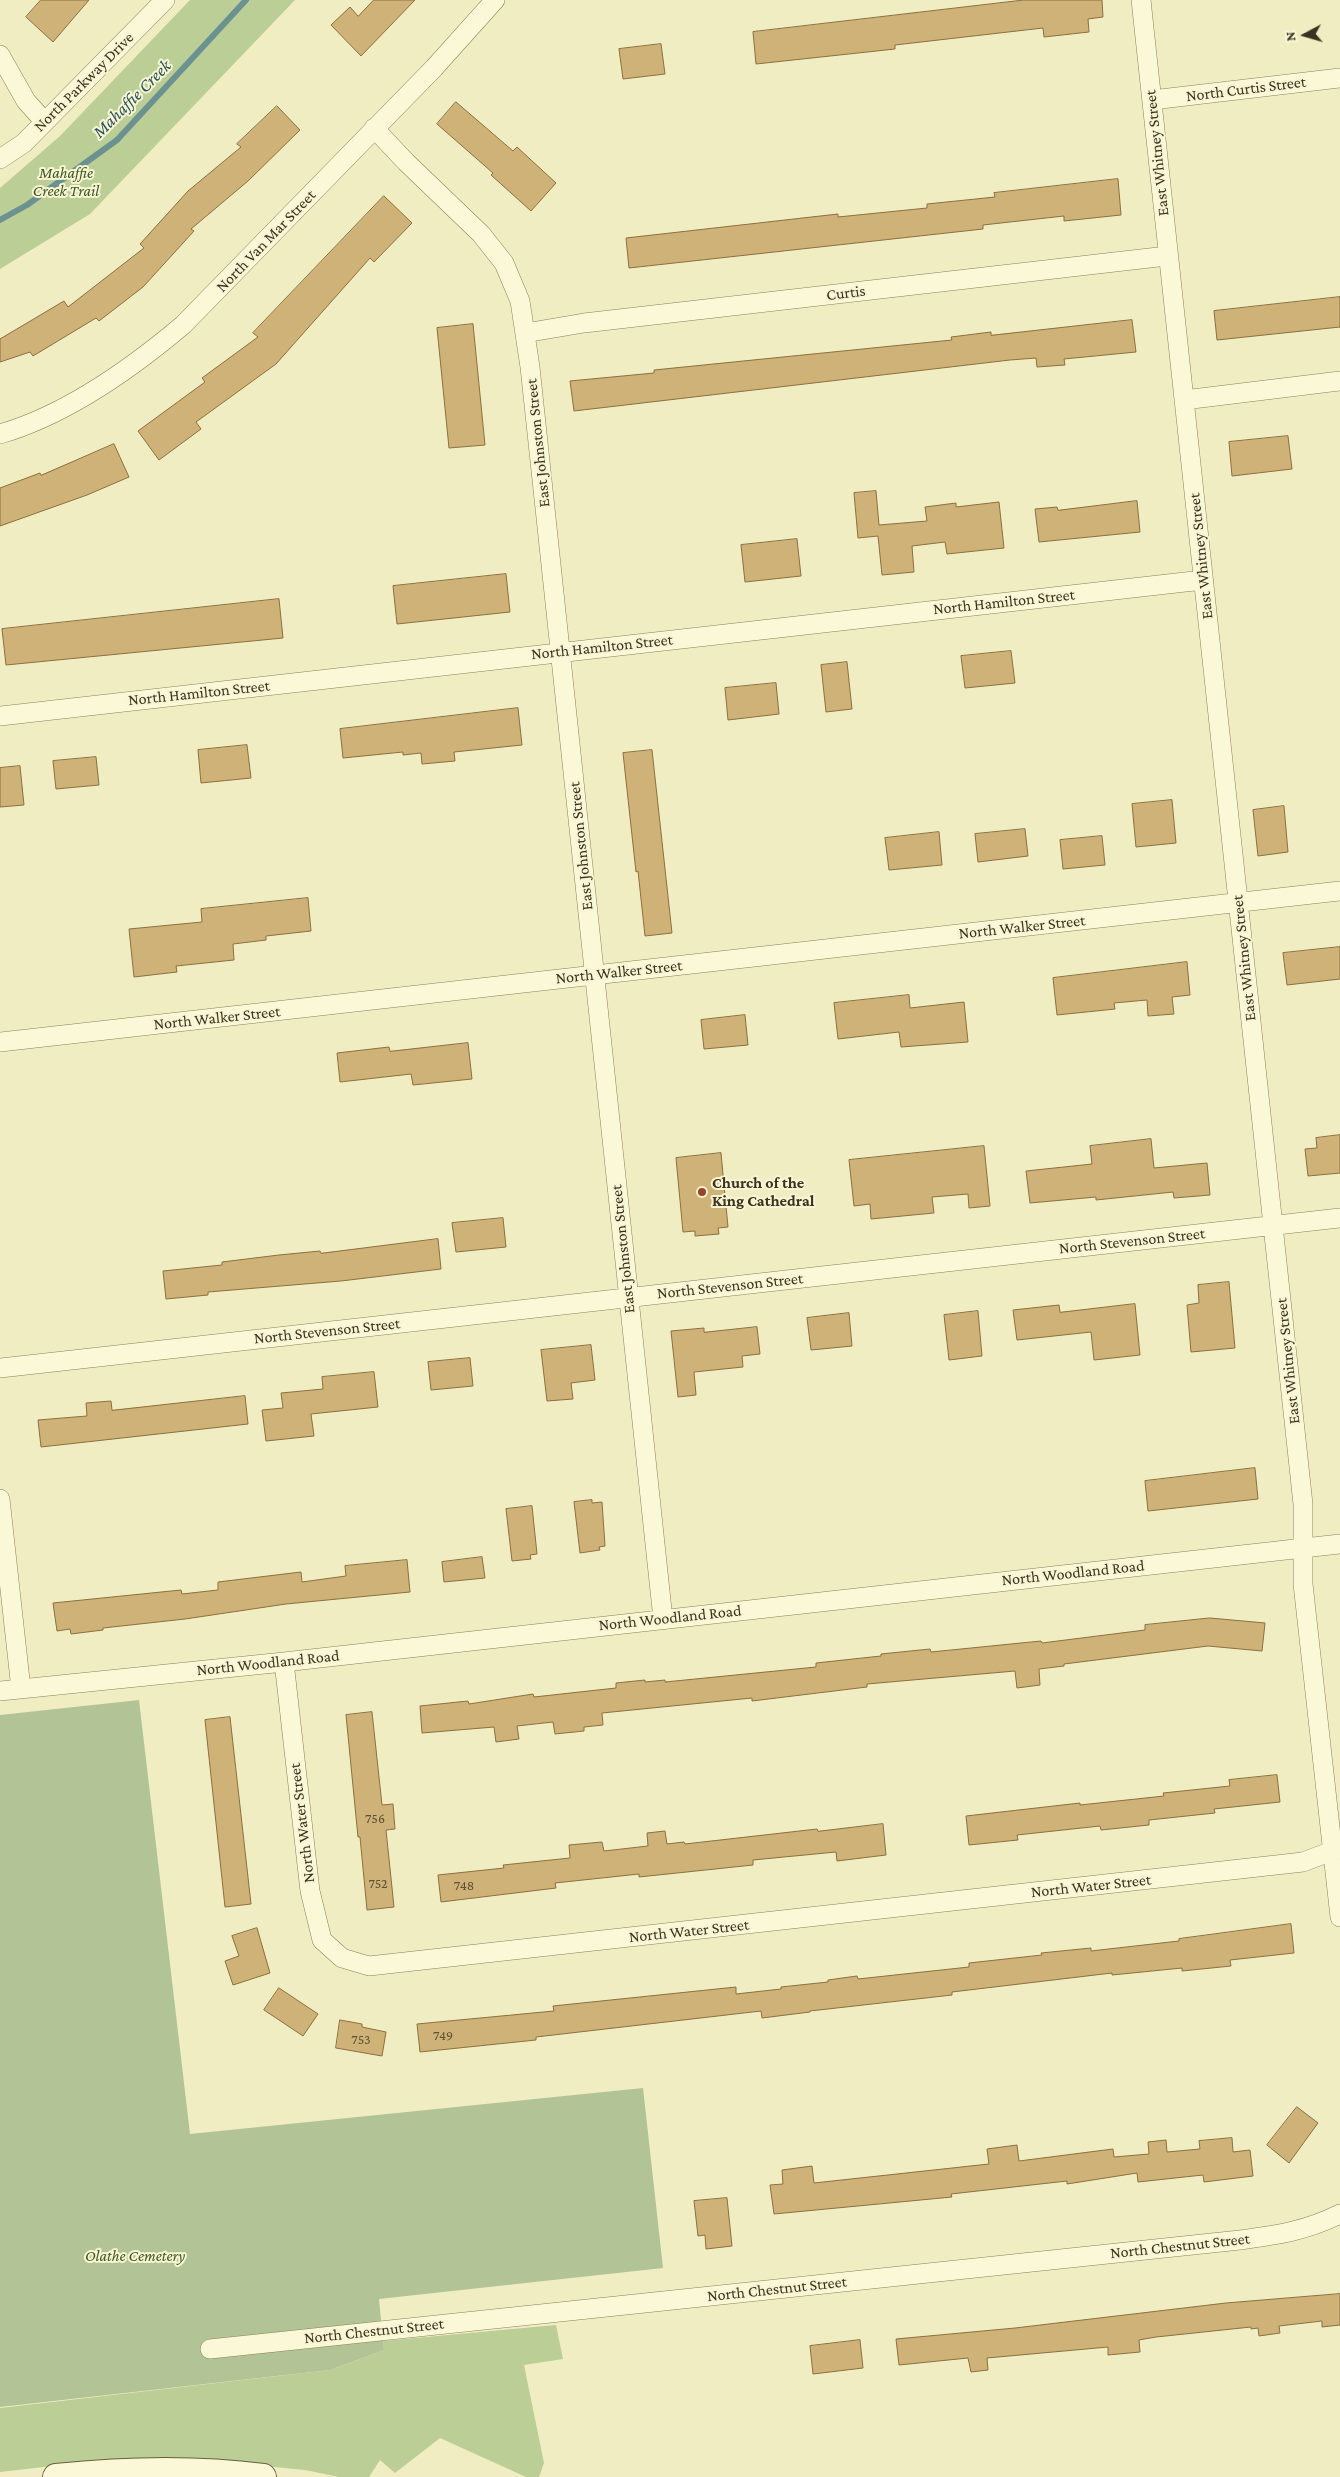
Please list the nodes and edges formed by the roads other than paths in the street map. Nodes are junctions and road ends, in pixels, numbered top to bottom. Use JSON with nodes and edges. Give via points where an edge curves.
{"nodes":[{"id":1,"x":165,"y":0,"type":"edge"},
{"id":2,"x":495,"y":0,"type":"edge"},
{"id":3,"x":1140,"y":0,"type":"edge"},
{"id":4,"x":0,"y":55,"type":"edge"},
{"id":5,"x":1340,"y":78,"type":"edge"},
{"id":6,"x":1152,"y":100,"type":"junction"},
{"id":7,"x":44,"y":121,"type":"junction"},
{"id":8,"x":374,"y":128,"type":"junction"},
{"id":9,"x":0,"y":159,"type":"edge"},
{"id":10,"x":1167,"y":256,"type":"junction"},
{"id":11,"x":525,"y":333,"type":"junction"},
{"id":12,"x":1340,"y":381,"type":"edge"},
{"id":13,"x":1184,"y":400,"type":"junction"},
{"id":14,"x":0,"y":434,"type":"edge"},
{"id":15,"x":1203,"y":580,"type":"junction"},
{"id":16,"x":560,"y":652,"type":"junction"},
{"id":17,"x":0,"y":716,"type":"edge"},
{"id":18,"x":1340,"y":891,"type":"edge"},
{"id":19,"x":1238,"y":902,"type":"junction"},
{"id":20,"x":595,"y":974,"type":"junction"},
{"id":21,"x":0,"y":1042,"type":"edge"},
{"id":22,"x":1340,"y":1218,"type":"edge"},
{"id":23,"x":1273,"y":1225,"type":"junction"},
{"id":24,"x":628,"y":1297,"type":"junction"},
{"id":25,"x":0,"y":1368,"type":"edge"},
{"id":26,"x":0,"y":1499,"type":"edge"},
{"id":27,"x":1340,"y":1544,"type":"edge"},
{"id":28,"x":1304,"y":1548,"type":"junction"},
{"id":29,"x":663,"y":1619,"type":"junction"},
{"id":30,"x":284,"y":1662,"type":"junction"},
{"id":31,"x":21,"y":1689,"type":"junction"},
{"id":32,"x":0,"y":1691,"type":"edge"},
{"id":33,"x":1336,"y":1849,"type":"edge"},
{"id":34,"x":1340,"y":1917,"type":"edge"},
{"id":35,"x":1340,"y":2214,"type":"edge"},
{"id":36,"x":210,"y":2349,"type":"dead end"},
{"id":37,"x":56,"y":2477,"type":"edge"},
{"id":38,"x":262,"y":2477,"type":"edge"}],
"edges":[{"from":1,"to":7,"type":"street","name":"North Parkway Drive"},
{"from":2,"to":8,"type":"street","name":"North Van Mar Street"},
{"from":3,"to":6,"type":"street","name":"East Whitney Street"},
{"from":4,"to":7,"type":"street","via":[[26,101]]},
{"from":5,"to":6,"type":"street","name":"North Curtis Street"},
{"from":6,"to":10,"type":"street","name":"East Whitney Street"},
{"from":7,"to":9,"type":"street","name":"North Parkway Drive","via":[[24,144]]},
{"from":8,"to":11,"type":"street","name":"East Johnston Street","via":[[481,234],[504,263],[520,301]]},
{"from":8,"to":14,"type":"street","name":"North Van Mar Street","via":[[214,294],[146,356],[113,379],[60,408]]},
{"from":10,"to":11,"type":"street","name":"Curtis","via":[[584,323]]},
{"from":10,"to":13,"type":"street","name":"East Whitney Street"},
{"from":11,"to":16,"type":"street","name":"East Johnston Street"},
{"from":12,"to":13,"type":"street"},
{"from":13,"to":15,"type":"street","name":"East Whitney Street"},
{"from":15,"to":16,"type":"street","name":"North Hamilton Street"},
{"from":15,"to":19,"type":"street","name":"East Whitney Street"},
{"from":16,"to":17,"type":"street","name":"North Hamilton Street"},
{"from":16,"to":20,"type":"street","name":"East Johnston Street"},
{"from":18,"to":19,"type":"street","name":"North Walker Street"},
{"from":19,"to":20,"type":"street","name":"North Walker Street"},
{"from":19,"to":23,"type":"street","name":"East Whitney Street"},
{"from":20,"to":21,"type":"street","name":"North Walker Street"},
{"from":20,"to":24,"type":"street","name":"East Johnston Street"},
{"from":22,"to":23,"type":"street","name":"North Stevenson Street"},
{"from":23,"to":24,"type":"street","name":"North Stevenson Street"},
{"from":23,"to":28,"type":"street","name":"East Whitney Street","via":[[1303,1504]]},
{"from":24,"to":25,"type":"street","name":"North Stevenson Street"},
{"from":24,"to":29,"type":"street","name":"East Johnston Street"},
{"from":26,"to":31,"type":"street"},
{"from":27,"to":28,"type":"street","name":"North Woodland Road"},
{"from":28,"to":29,"type":"street","name":"North Woodland Road"},
{"from":28,"to":33,"type":"street","name":"East Whitney Street","via":[[1303,1584]]},
{"from":29,"to":30,"type":"street","name":"North Woodland Road"},
{"from":30,"to":31,"type":"street","name":"North Woodland Road"},
{"from":30,"to":33,"type":"street","name":"North Water Street","via":[[310,1891],[322,1940],[342,1958],[369,1966],[1303,1862]]},
{"from":31,"to":32,"type":"street","name":"North Woodland Road"},
{"from":33,"to":34,"type":"street","name":"East Whitney Street"},
{"from":35,"to":36,"type":"street","name":"North Chestnut Street","via":[[1296,2232],[1240,2240]]},
{"from":37,"to":38,"type":"main road","via":[[189,2472]]}]}
